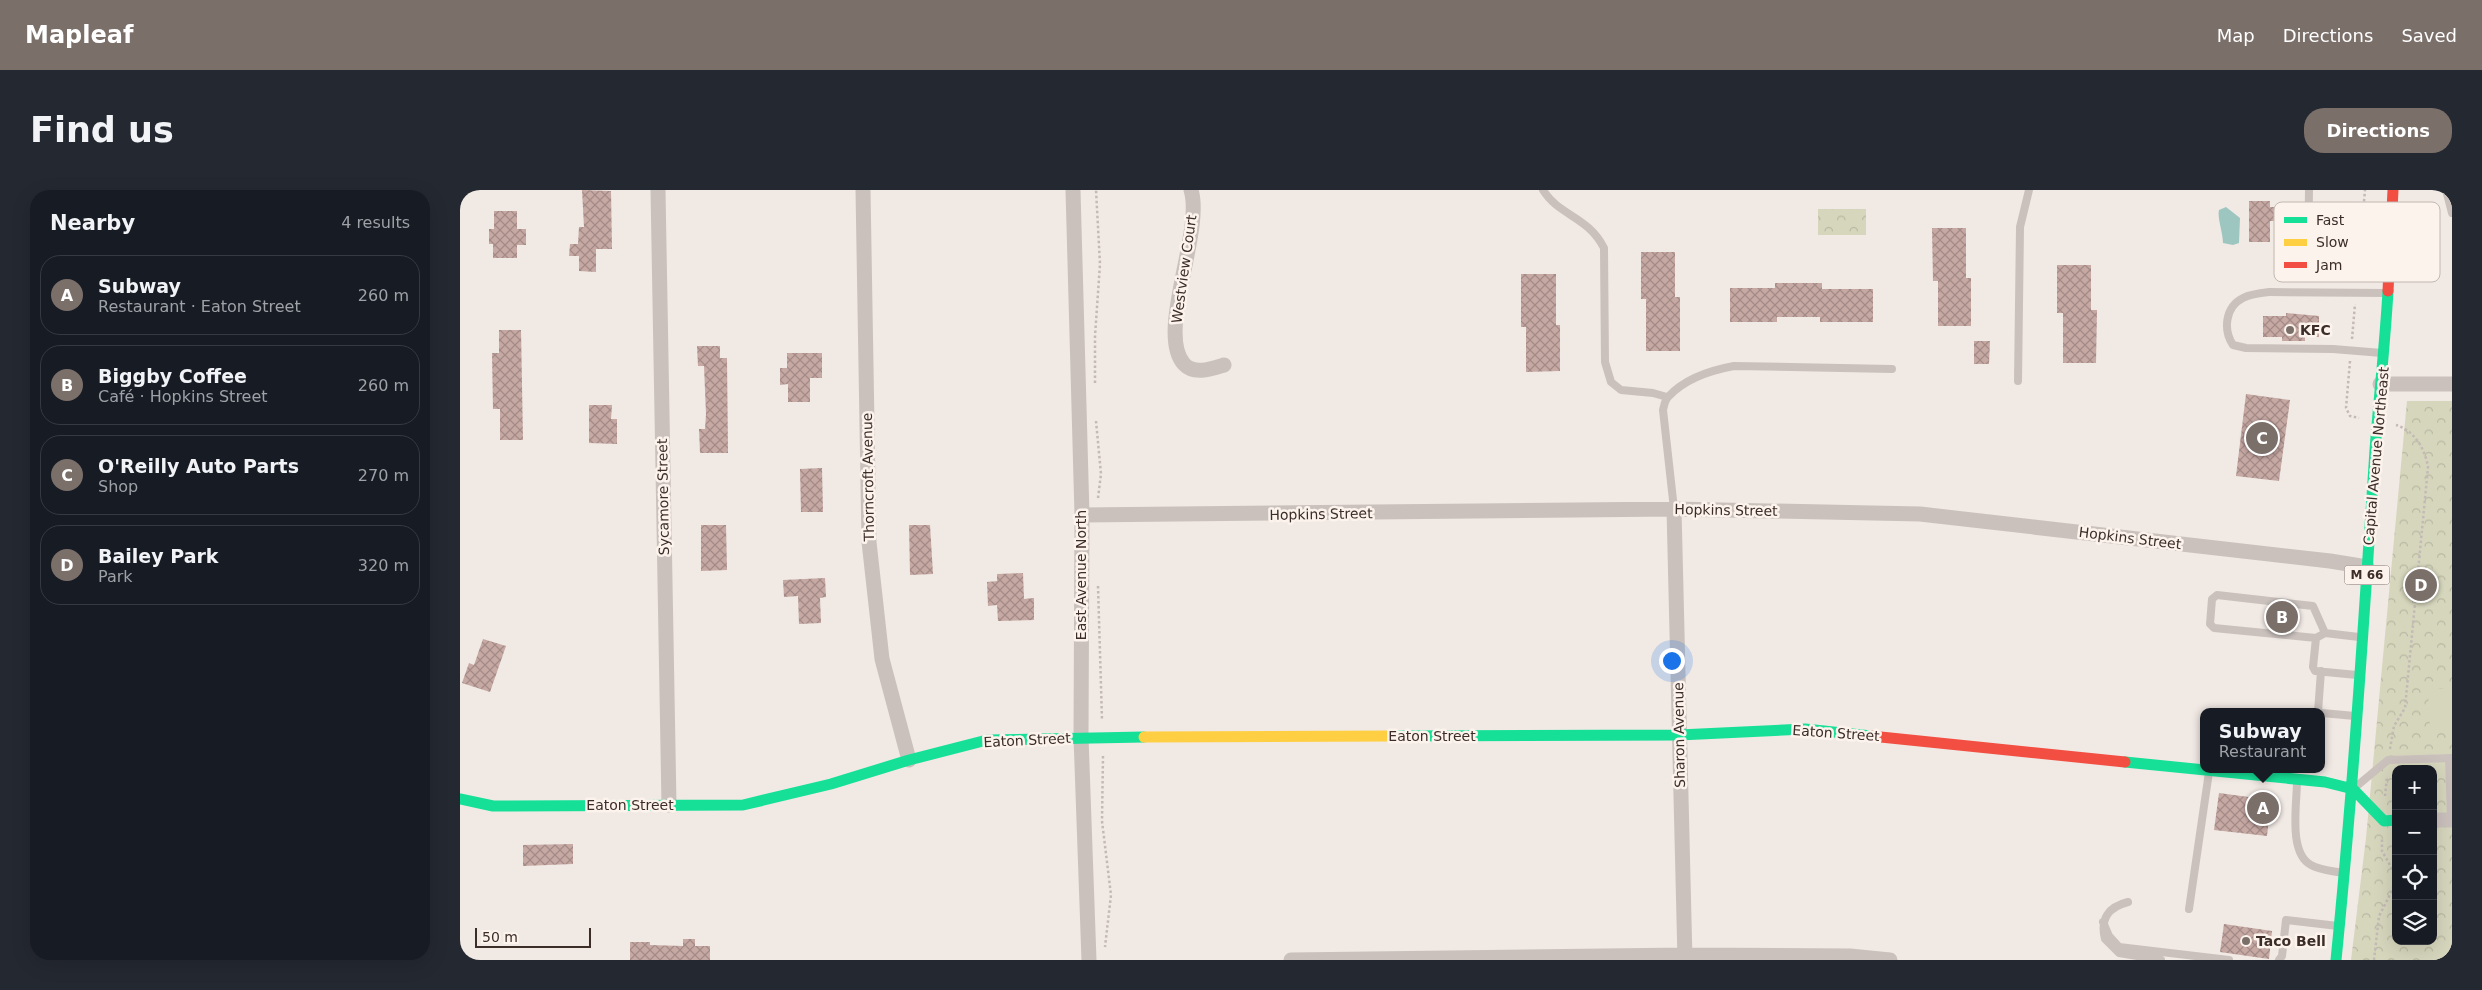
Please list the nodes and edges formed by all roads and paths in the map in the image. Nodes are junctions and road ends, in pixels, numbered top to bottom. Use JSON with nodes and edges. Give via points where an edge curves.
{"nodes":[{"id":1,"x":658,"y":190,"type":"edge"},
{"id":2,"x":863,"y":190,"type":"edge"},
{"id":3,"x":1073,"y":190,"type":"edge"},
{"id":4,"x":1096,"y":190,"type":"edge"},
{"id":5,"x":1191,"y":190,"type":"edge"},
{"id":6,"x":1543,"y":190,"type":"edge"},
{"id":7,"x":2029,"y":190,"type":"edge"},
{"id":8,"x":2446,"y":190,"type":"edge"},
{"id":9,"x":2452,"y":213,"type":"edge"},
{"id":10,"x":2389,"y":282,"type":"edge"},
{"id":11,"x":2388,"y":293,"type":"junction"},
{"id":12,"x":2385,"y":353,"type":"junction"},
{"id":13,"x":1224,"y":365,"type":"dead end"},
{"id":14,"x":1892,"y":369,"type":"dead end"},
{"id":15,"x":2018,"y":381,"type":"dead end"},
{"id":16,"x":1095,"y":384,"type":"dead end"},
{"id":17,"x":2380,"y":384,"type":"junction"},
{"id":18,"x":2452,"y":384,"type":"edge"},
{"id":19,"x":1667,"y":397,"type":"junction"},
{"id":20,"x":1095,"y":412,"type":"dead end"},
{"id":21,"x":2399,"y":425,"type":"dead end"},
{"id":22,"x":1674,"y":509,"type":"junction"},
{"id":23,"x":1082,"y":515,"type":"junction"},
{"id":24,"x":1097,"y":515,"type":"junction"},
{"id":25,"x":2367,"y":567,"type":"junction"},
{"id":26,"x":1098,"y":584,"type":"dead end"},
{"id":27,"x":2324,"y":633,"type":"junction"},
{"id":28,"x":2363,"y":637,"type":"junction"},
{"id":29,"x":2316,"y":638,"type":"junction"},
{"id":30,"x":2322,"y":671,"type":"junction"},
{"id":31,"x":2360,"y":675,"type":"junction"},
{"id":32,"x":2318,"y":708,"type":"edge"},
{"id":33,"x":2325,"y":713,"type":"edge"},
{"id":34,"x":2358,"y":716,"type":"junction"},
{"id":35,"x":1680,"y":735,"type":"junction"},
{"id":36,"x":1081,"y":737,"type":"junction"},
{"id":37,"x":1102,"y":737,"type":"junction"},
{"id":38,"x":2450,"y":758,"type":"edge"},
{"id":39,"x":909,"y":760,"type":"junction"},
{"id":40,"x":2388,"y":760,"type":"junction"},
{"id":41,"x":2200,"y":770,"type":"edge"},
{"id":42,"x":2209,"y":773,"type":"edge"},
{"id":43,"x":2268,"y":773,"type":"edge"},
{"id":44,"x":2298,"y":774,"type":"edge"},
{"id":45,"x":2353,"y":789,"type":"junction"},
{"id":46,"x":460,"y":799,"type":"edge"},
{"id":47,"x":669,"y":804,"type":"junction"},
{"id":48,"x":2392,"y":820,"type":"edge"},
{"id":49,"x":2437,"y":820,"type":"edge"},
{"id":50,"x":2451,"y":820,"type":"edge"},
{"id":51,"x":2384,"y":821,"type":"junction"},
{"id":52,"x":2345,"y":874,"type":"junction"},
{"id":53,"x":2128,"y":902,"type":"dead end"},
{"id":54,"x":2190,"y":909,"type":"dead end"},
{"id":55,"x":2103,"y":922,"type":"junction"},
{"id":56,"x":2340,"y":926,"type":"junction"},
{"id":57,"x":1105,"y":951,"type":"dead end"},
{"id":58,"x":1685,"y":958,"type":"edge"},
{"id":59,"x":2138,"y":959,"type":"edge"},
{"id":60,"x":1089,"y":960,"type":"edge"},
{"id":61,"x":1291,"y":960,"type":"edge"},
{"id":62,"x":1890,"y":960,"type":"edge"},
{"id":63,"x":2161,"y":960,"type":"edge"},
{"id":64,"x":2229,"y":960,"type":"edge"},
{"id":65,"x":2279,"y":960,"type":"edge"},
{"id":66,"x":2336,"y":960,"type":"edge"},
{"id":67,"x":2374,"y":960,"type":"edge"}],
"edges":[{"from":1,"to":47,"type":"street","name":"Sycamore Street"},
{"from":2,"to":39,"type":"street","name":"Thorncroft Avenue","via":[[869,542],[882,659]]},
{"from":3,"to":23,"type":"street","name":"East Avenue North"},
{"from":4,"to":16,"type":"path","via":[[1100,264]]},
{"from":5,"to":13,"type":"street","name":"Westview Court","via":[[1192,225],[1179,301],[1179,355],[1191,369]]},
{"from":6,"to":19,"type":"lane","via":[[1554,205],[1569,212],[1597,234],[1604,248],[1604,362],[1611,382],[1621,390]]},
{"from":7,"to":15,"type":"lane","via":[[2020,227]]},
{"from":8,"to":9,"type":"lane"},
{"from":10,"to":11,"type":"street","name":"Capital Avenue Northeast","number":"M 66"},
{"from":11,"to":12,"type":"street","name":"Capital Avenue Northeast","number":"M 66"},
{"from":11,"to":12,"type":"lane","via":[[2254,294],[2233,305],[2226,328],[2233,345],[2246,348]]},
{"from":12,"to":17,"type":"street","name":"Capital Avenue Northeast","number":"M 66"},
{"from":14,"to":19,"type":"lane","via":[[1734,366],[1715,369],[1682,385]]},
{"from":17,"to":18,"type":"street"},
{"from":17,"to":25,"type":"street","name":"Capital Avenue Northeast","number":"M 66"},
{"from":19,"to":22,"type":"lane","via":[[1663,410]]},
{"from":20,"to":24,"type":"path","via":[[1101,474]]},
{"from":21,"to":40,"type":"path","via":[[2425,451],[2428,467],[2405,708],[2394,726]]},
{"from":22,"to":24,"type":"street","name":"Hopkins Street"},
{"from":22,"to":25,"type":"street","name":"Hopkins Street","via":[[1920,514]]},
{"from":22,"to":35,"type":"street","name":"Sharon Avenue"},
{"from":23,"to":24,"type":"street","name":"Hopkins Street"},
{"from":23,"to":36,"type":"street","name":"East Avenue North"},
{"from":25,"to":28,"type":"street","name":"Capital Avenue Northeast","number":"M 66"},
{"from":26,"to":37,"type":"path"},
{"from":27,"to":28,"type":"lane"},
{"from":27,"to":29,"type":"lane"},
{"from":27,"to":29,"type":"lane","via":[[2313,606],[2217,595],[2212,600],[2210,624],[2214,628]]},
{"from":28,"to":31,"type":"street","name":"Capital Avenue Northeast","number":"M 66"},
{"from":29,"to":30,"type":"lane","via":[[2313,667],[2315,671]]},
{"from":30,"to":31,"type":"lane"},
{"from":30,"to":32,"type":"lane"},
{"from":31,"to":34,"type":"street","name":"Capital Avenue Northeast","number":"M 66"},
{"from":33,"to":34,"type":"lane"},
{"from":34,"to":45,"type":"street","name":"Capital Avenue Northeast","number":"M 66"},
{"from":35,"to":37,"type":"street","name":"Eaton Street"},
{"from":35,"to":41,"type":"street","name":"Eaton Street","via":[[1805,729]]},
{"from":35,"to":58,"type":"street","name":"Sharon Avenue"},
{"from":36,"to":37,"type":"street","name":"Eaton Street"},
{"from":36,"to":39,"type":"street","name":"Eaton Street","via":[[987,740]]},
{"from":36,"to":60,"type":"street","name":"East Avenue North"},
{"from":37,"to":57,"type":"path","via":[[1102,821],[1111,895]]},
{"from":38,"to":40,"type":"lane"},
{"from":38,"to":50,"type":"lane"},
{"from":39,"to":47,"type":"street","name":"Eaton Street","via":[[831,784],[743,805]]},
{"from":40,"to":45,"type":"lane"},
{"from":40,"to":51,"type":"path"},
{"from":42,"to":54,"type":"lane"},
{"from":43,"to":44,"type":"street","name":"Eaton Street"},
{"from":44,"to":45,"type":"street","name":"Eaton Street"},
{"from":44,"to":52,"type":"lane","via":[[2296,839],[2299,852],[2311,865]]},
{"from":45,"to":51,"type":"street"},
{"from":45,"to":52,"type":"street","name":"Capital Avenue Northeast","number":"M 66"},
{"from":46,"to":47,"type":"street","name":"Eaton Street","via":[[493,806]]},
{"from":48,"to":51,"type":"street"},
{"from":49,"to":50,"type":"street"},
{"from":51,"to":67,"type":"path","via":[[2382,851],[2394,872],[2392,890],[2379,916]]},
{"from":52,"to":56,"type":"street","name":"Capital Avenue Northeast","number":"M 66"},
{"from":53,"to":55,"type":"lane","via":[[2112,908]]},
{"from":55,"to":59,"type":"lane","via":[[2105,940],[2119,953]]},
{"from":55,"to":64,"type":"lane","via":[[2119,947]]},
{"from":56,"to":65,"type":"lane","via":[[2286,920]]},
{"from":56,"to":66,"type":"street","name":"Capital Avenue Northeast","number":"M 66"},
{"from":58,"to":61,"type":"street"},
{"from":58,"to":62,"type":"street","via":[[1850,956]]},
{"from":59,"to":63,"type":"lane"}]}
